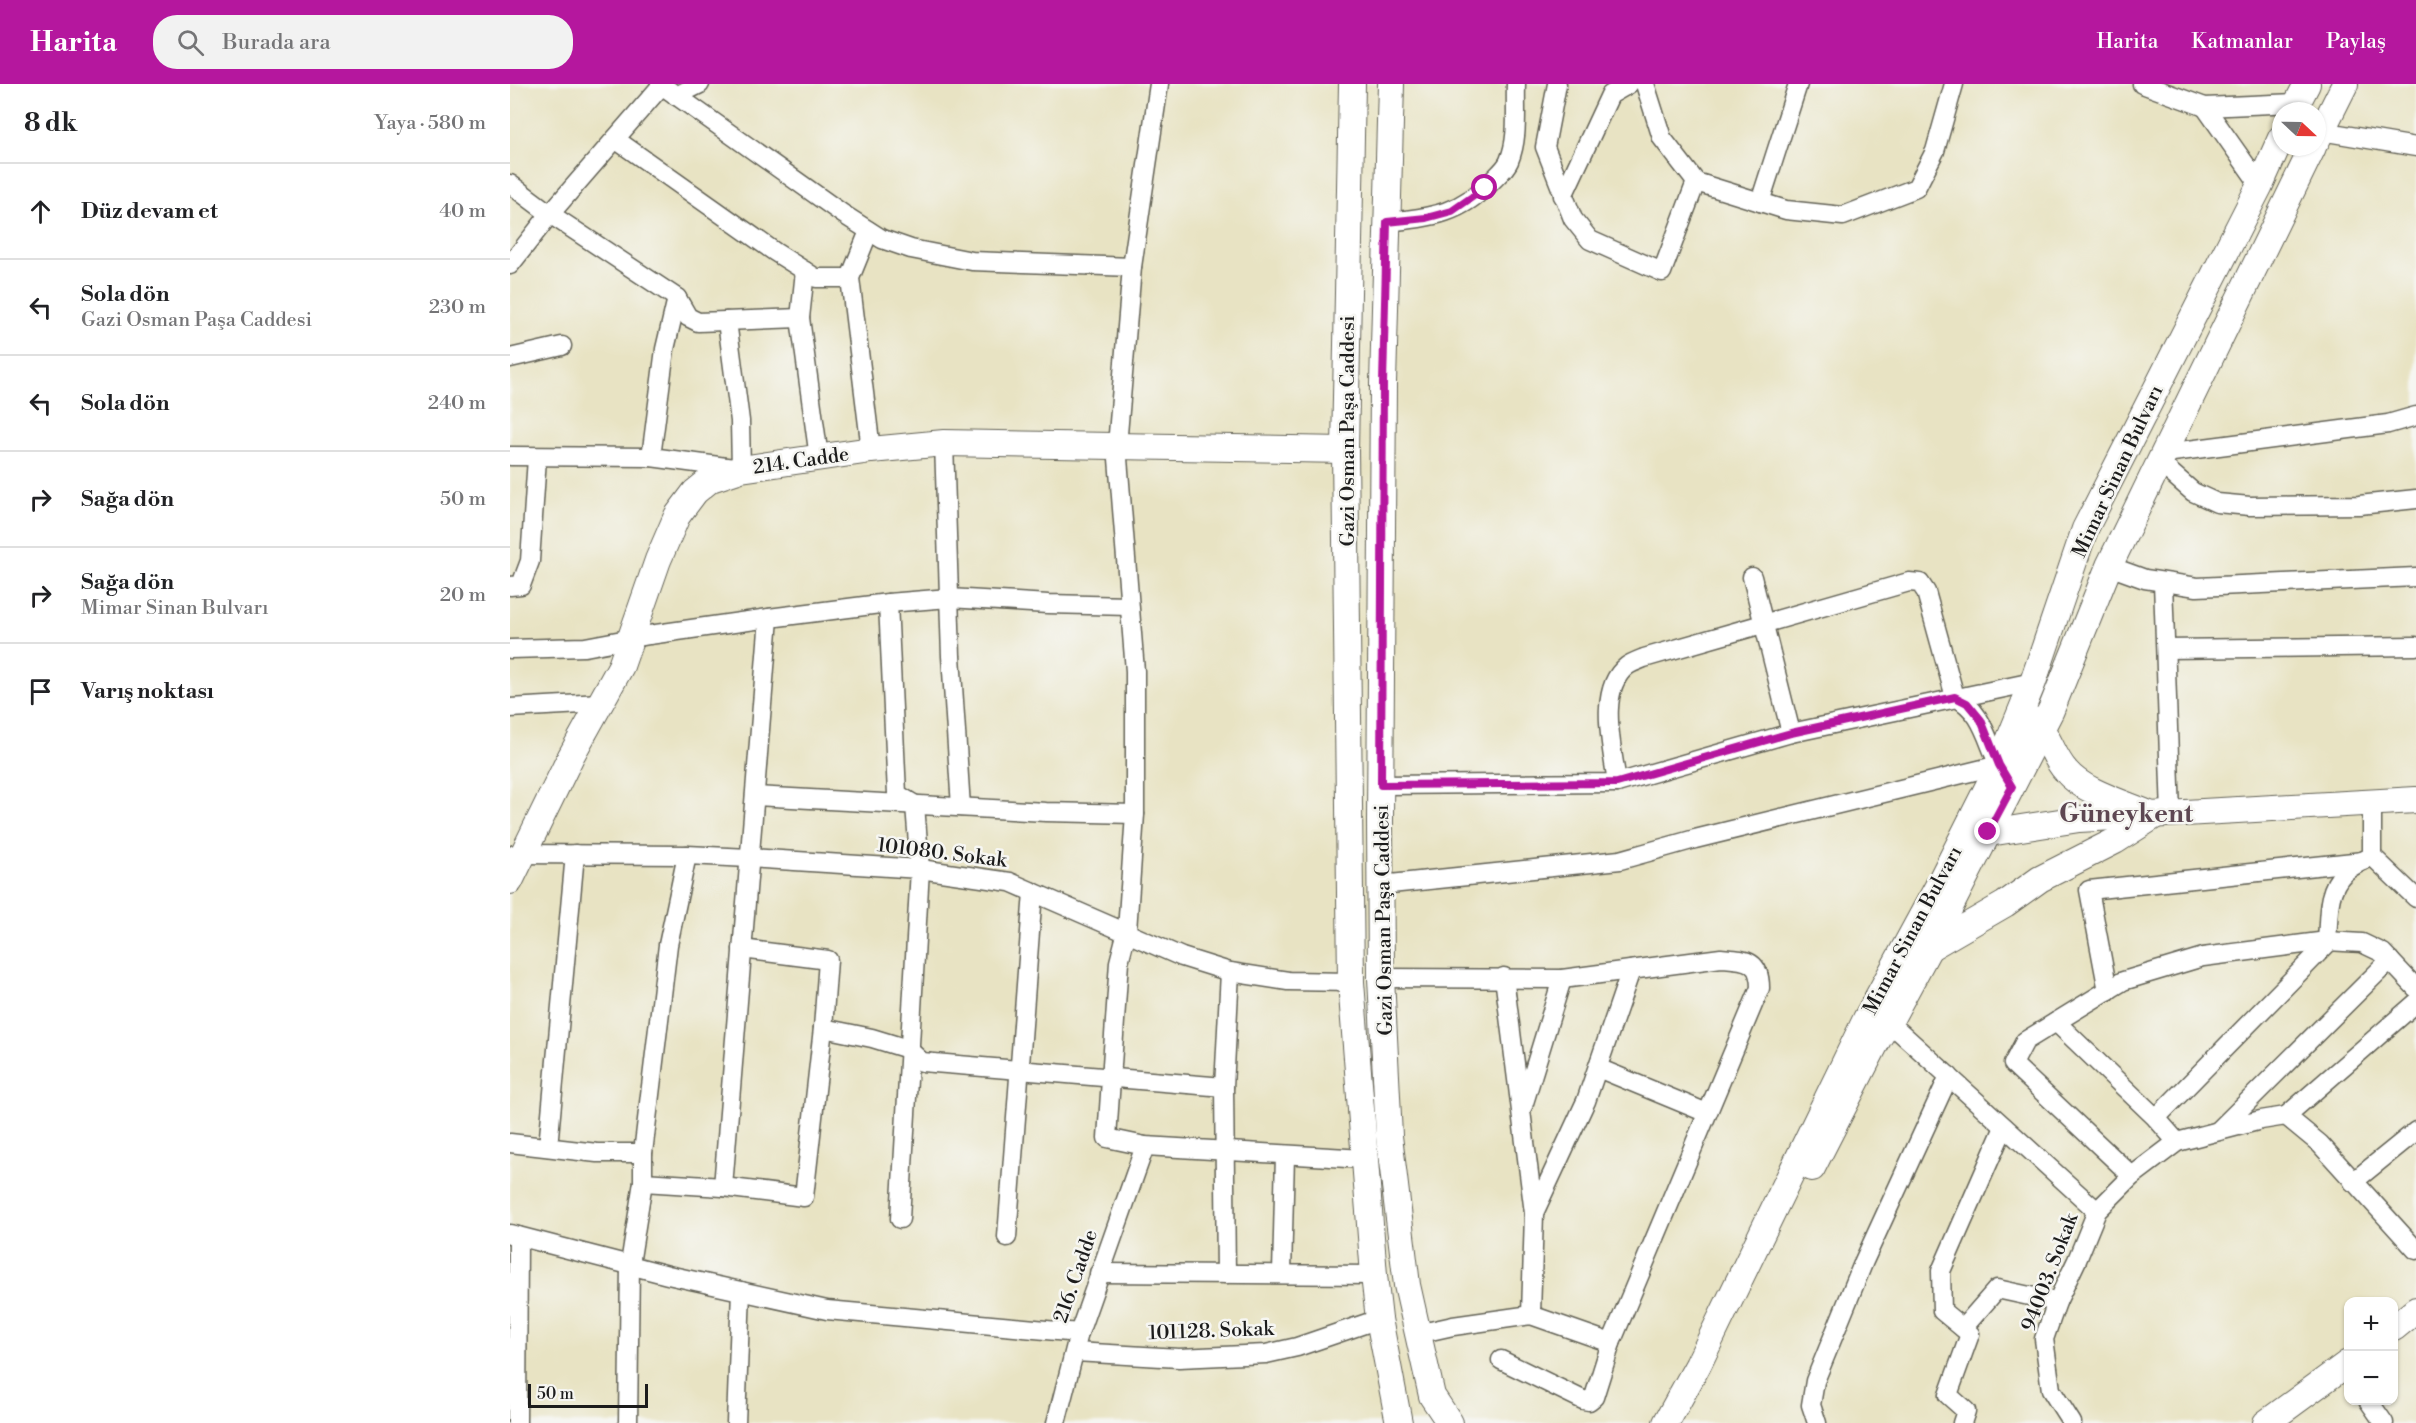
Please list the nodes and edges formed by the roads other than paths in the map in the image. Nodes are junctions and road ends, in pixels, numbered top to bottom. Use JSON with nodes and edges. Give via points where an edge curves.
{"nodes":[{"id":1,"x":700,"y":84,"type":"edge"},
{"id":2,"x":1159,"y":84,"type":"edge"},
{"id":3,"x":1352,"y":84,"type":"edge"},
{"id":4,"x":1391,"y":84,"type":"edge"},
{"id":5,"x":1516,"y":84,"type":"edge"},
{"id":6,"x":1557,"y":84,"type":"edge"},
{"id":7,"x":1629,"y":84,"type":"edge"},
{"id":8,"x":1645,"y":84,"type":"edge"},
{"id":9,"x":1798,"y":84,"type":"edge"},
{"id":10,"x":1954,"y":84,"type":"edge"},
{"id":11,"x":2142,"y":84,"type":"edge"},
{"id":12,"x":2345,"y":84,"type":"edge"},
{"id":13,"x":666,"y":89,"type":"edge"},
{"id":14,"x":2299,"y":99,"type":"edge"},
{"id":15,"x":2205,"y":107,"type":"junction"},
{"id":16,"x":2326,"y":121,"type":"edge"},
{"id":17,"x":615,"y":139,"type":"junction"},
{"id":18,"x":2326,"y":140,"type":"edge"},
{"id":19,"x":2416,"y":147,"type":"edge"},
{"id":20,"x":2273,"y":156,"type":"edge"},
{"id":21,"x":2309,"y":156,"type":"edge"},
{"id":22,"x":1696,"y":182,"type":"junction"},
{"id":23,"x":510,"y":184,"type":"edge"},
{"id":24,"x":2260,"y":185,"type":"junction"},
{"id":25,"x":1563,"y":196,"type":"junction"},
{"id":26,"x":1760,"y":202,"type":"junction"},
{"id":27,"x":550,"y":214,"type":"junction"},
{"id":28,"x":1387,"y":222,"type":"junction"},
{"id":29,"x":869,"y":231,"type":"junction"},
{"id":30,"x":510,"y":265,"type":"edge"},
{"id":31,"x":1132,"y":267,"type":"junction"},
{"id":32,"x":805,"y":271,"type":"junction"},
{"id":33,"x":850,"y":278,"type":"junction"},
{"id":34,"x":677,"y":298,"type":"junction"},
{"id":35,"x":800,"y":318,"type":"junction"},
{"id":36,"x":726,"y":321,"type":"junction"},
{"id":37,"x":562,"y":345,"type":"dead end"},
{"id":38,"x":510,"y":358,"type":"edge"},
{"id":39,"x":2416,"y":416,"type":"edge"},
{"id":40,"x":944,"y":443,"type":"junction"},
{"id":41,"x":1117,"y":446,"type":"junction"},
{"id":42,"x":871,"y":450,"type":"junction"},
{"id":43,"x":1345,"y":450,"type":"junction"},
{"id":44,"x":510,"y":456,"type":"edge"},
{"id":45,"x":537,"y":458,"type":"junction"},
{"id":46,"x":651,"y":458,"type":"junction"},
{"id":47,"x":819,"y":458,"type":"junction"},
{"id":48,"x":2162,"y":458,"type":"junction"},
{"id":49,"x":741,"y":469,"type":"junction"},
{"id":50,"x":2416,"y":499,"type":"edge"},
{"id":51,"x":2109,"y":566,"type":"junction"},
{"id":52,"x":1752,"y":577,"type":"dead end"},
{"id":53,"x":2416,"y":577,"type":"edge"},
{"id":54,"x":2163,"y":582,"type":"junction"},
{"id":55,"x":510,"y":586,"type":"edge"},
{"id":56,"x":949,"y":598,"type":"junction"},
{"id":57,"x":888,"y":603,"type":"junction"},
{"id":58,"x":1130,"y":606,"type":"junction"},
{"id":59,"x":769,"y":618,"type":"junction"},
{"id":60,"x":1763,"y":623,"type":"junction"},
{"id":61,"x":632,"y":639,"type":"junction"},
{"id":62,"x":2416,"y":646,"type":"edge"},
{"id":63,"x":510,"y":649,"type":"edge"},
{"id":64,"x":2166,"y":649,"type":"junction"},
{"id":65,"x":2033,"y":682,"type":"junction"},
{"id":66,"x":1955,"y":697,"type":"junction"},
{"id":67,"x":601,"y":704,"type":"junction"},
{"id":68,"x":510,"y":708,"type":"edge"},
{"id":69,"x":2022,"y":710,"type":"junction"},
{"id":70,"x":2042,"y":728,"type":"junction"},
{"id":71,"x":1791,"y":733,"type":"junction"},
{"id":72,"x":2005,"y":776,"type":"junction"},
{"id":73,"x":1617,"y":783,"type":"junction"},
{"id":74,"x":1381,"y":785,"type":"junction"},
{"id":75,"x":755,"y":796,"type":"junction"},
{"id":76,"x":2416,"y":800,"type":"edge"},
{"id":77,"x":2372,"y":803,"type":"junction"},
{"id":78,"x":915,"y":805,"type":"junction"},
{"id":79,"x":961,"y":807,"type":"junction"},
{"id":80,"x":1136,"y":814,"type":"junction"},
{"id":81,"x":2163,"y":816,"type":"junction"},
{"id":82,"x":1988,"y":832,"type":"junction"},
{"id":83,"x":1961,"y":839,"type":"junction"},
{"id":84,"x":516,"y":854,"type":"edge"},
{"id":85,"x":575,"y":854,"type":"junction"},
{"id":86,"x":687,"y":855,"type":"junction"},
{"id":87,"x":749,"y":858,"type":"junction"},
{"id":88,"x":2368,"y":858,"type":"junction"},
{"id":89,"x":920,"y":869,"type":"junction"},
{"id":90,"x":510,"y":881,"type":"edge"},
{"id":91,"x":1381,"y":885,"type":"junction"},
{"id":92,"x":1033,"y":892,"type":"junction"},
{"id":93,"x":2416,"y":898,"type":"edge"},
{"id":94,"x":1127,"y":931,"type":"junction"},
{"id":95,"x":2329,"y":940,"type":"junction"},
{"id":96,"x":1929,"y":948,"type":"junction"},
{"id":97,"x":742,"y":949,"type":"junction"},
{"id":98,"x":2390,"y":960,"type":"junction"},
{"id":99,"x":1631,"y":970,"type":"junction"},
{"id":100,"x":1230,"y":972,"type":"junction"},
{"id":101,"x":1504,"y":977,"type":"junction"},
{"id":102,"x":1381,"y":978,"type":"junction"},
{"id":103,"x":1562,"y":979,"type":"junction"},
{"id":104,"x":1351,"y":982,"type":"junction"},
{"id":105,"x":2416,"y":988,"type":"edge"},
{"id":106,"x":2108,"y":991,"type":"junction"},
{"id":107,"x":2416,"y":1003,"type":"edge"},
{"id":108,"x":1889,"y":1022,"type":"junction"},
{"id":109,"x":2056,"y":1022,"type":"junction"},
{"id":110,"x":823,"y":1028,"type":"junction"},
{"id":111,"x":908,"y":1049,"type":"junction"},
{"id":112,"x":1598,"y":1068,"type":"junction"},
{"id":113,"x":1019,"y":1070,"type":"junction"},
{"id":114,"x":1949,"y":1076,"type":"junction"},
{"id":115,"x":1113,"y":1077,"type":"junction"},
{"id":116,"x":1224,"y":1087,"type":"junction"},
{"id":117,"x":1707,"y":1113,"type":"junction"},
{"id":118,"x":1521,"y":1114,"type":"junction"},
{"id":119,"x":2286,"y":1116,"type":"junction"},
{"id":120,"x":2156,"y":1118,"type":"junction"},
{"id":121,"x":2004,"y":1127,"type":"junction"},
{"id":122,"x":2416,"y":1131,"type":"edge"},
{"id":123,"x":2217,"y":1132,"type":"junction"},
{"id":124,"x":2177,"y":1142,"type":"junction"},
{"id":125,"x":510,"y":1143,"type":"edge"},
{"id":126,"x":1146,"y":1146,"type":"junction"},
{"id":127,"x":548,"y":1147,"type":"junction"},
{"id":128,"x":1225,"y":1150,"type":"junction"},
{"id":129,"x":643,"y":1154,"type":"junction"},
{"id":130,"x":1285,"y":1155,"type":"junction"},
{"id":131,"x":1364,"y":1159,"type":"junction"},
{"id":132,"x":2132,"y":1176,"type":"junction"},
{"id":133,"x":643,"y":1182,"type":"junction"},
{"id":134,"x":2354,"y":1182,"type":"junction"},
{"id":135,"x":723,"y":1187,"type":"junction"},
{"id":136,"x":2097,"y":1211,"type":"junction"},
{"id":137,"x":1534,"y":1213,"type":"junction"},
{"id":138,"x":900,"y":1219,"type":"dead end"},
{"id":139,"x":514,"y":1235,"type":"edge"},
{"id":140,"x":1008,"y":1238,"type":"dead end"},
{"id":141,"x":2416,"y":1250,"type":"edge"},
{"id":142,"x":630,"y":1264,"type":"junction"},
{"id":143,"x":1099,"y":1273,"type":"junction"},
{"id":144,"x":1282,"y":1273,"type":"junction"},
{"id":145,"x":1226,"y":1274,"type":"junction"},
{"id":146,"x":1374,"y":1275,"type":"junction"},
{"id":147,"x":741,"y":1291,"type":"junction"},
{"id":148,"x":2057,"y":1302,"type":"junction"},
{"id":149,"x":2416,"y":1310,"type":"edge"},
{"id":150,"x":1531,"y":1315,"type":"junction"},
{"id":151,"x":1379,"y":1319,"type":"junction"},
{"id":152,"x":2398,"y":1325,"type":"edge"},
{"id":153,"x":1963,"y":1328,"type":"junction"},
{"id":154,"x":1079,"y":1333,"type":"junction"},
{"id":155,"x":1417,"y":1334,"type":"junction"},
{"id":156,"x":1611,"y":1343,"type":"junction"},
{"id":157,"x":1075,"y":1352,"type":"junction"},
{"id":158,"x":1501,"y":1360,"type":"dead end"},
{"id":159,"x":2344,"y":1369,"type":"edge"},
{"id":160,"x":2371,"y":1405,"type":"edge"},
{"id":161,"x":2070,"y":1422,"type":"edge"},
{"id":162,"x":517,"y":1423,"type":"edge"},
{"id":163,"x":628,"y":1423,"type":"edge"},
{"id":164,"x":736,"y":1423,"type":"edge"},
{"id":165,"x":1056,"y":1423,"type":"edge"},
{"id":166,"x":1399,"y":1423,"type":"edge"},
{"id":167,"x":1450,"y":1423,"type":"edge"},
{"id":168,"x":1665,"y":1423,"type":"edge"},
{"id":169,"x":1685,"y":1423,"type":"edge"},
{"id":170,"x":1817,"y":1423,"type":"edge"},
{"id":171,"x":1962,"y":1423,"type":"edge"},
{"id":172,"x":2266,"y":1423,"type":"edge"},
{"id":173,"x":2384,"y":1423,"type":"edge"}],
"edges":[{"from":1,"to":13,"type":"street"},
{"from":2,"to":31,"type":"street"},
{"from":3,"to":43,"type":"main road","name":"Gazi Osman Paşa Caddesi"},
{"from":4,"to":28,"type":"main road","name":"Gazi Osman Paşa Caddesi"},
{"from":5,"to":28,"type":"street","via":[[1516,134],[1508,164],[1485,188],[1452,211]]},
{"from":6,"to":25,"type":"street","via":[[1545,147]]},
{"from":7,"to":25,"type":"street","via":[[1610,95]]},
{"from":8,"to":22,"type":"street","via":[[1662,138]]},
{"from":9,"to":26,"type":"street"},
{"from":10,"to":26,"type":"street","via":[[1935,151],[1916,188],[1843,216],[1786,210]]},
{"from":11,"to":15,"type":"street"},
{"from":12,"to":16,"type":"main road","name":"Mimar Sinan Bulvarı"},
{"from":13,"to":17,"type":"street"},
{"from":13,"to":29,"type":"street"},
{"from":14,"to":15,"type":"street"},
{"from":15,"to":24,"type":"street"},
{"from":17,"to":27,"type":"street"},
{"from":17,"to":32,"type":"street"},
{"from":18,"to":19,"type":"street"},
{"from":20,"to":24,"type":"main road","name":"Mimar Sinan Bulvarı"},
{"from":21,"to":48,"type":"main road","name":"Mimar Sinan Bulvarı"},
{"from":22,"to":25,"type":"street","via":[[1662,272],[1590,240],[1572,219]]},
{"from":22,"to":26,"type":"street"},
{"from":23,"to":27,"type":"street"},
{"from":24,"to":65,"type":"main road","name":"Mimar Sinan Bulvarı","via":[[2085,529]]},
{"from":27,"to":30,"type":"street"},
{"from":27,"to":34,"type":"street"},
{"from":28,"to":74,"type":"main road","name":"Gazi Osman Paşa Caddesi"},
{"from":29,"to":31,"type":"street","via":[[911,249],[972,261]]},
{"from":29,"to":33,"type":"street"},
{"from":31,"to":41,"type":"street"},
{"from":32,"to":33,"type":"street","via":[[816,278]]},
{"from":32,"to":35,"type":"street"},
{"from":33,"to":42,"type":"street"},
{"from":34,"to":36,"type":"street","via":[[688,318],[698,322]]},
{"from":34,"to":46,"type":"street","via":[[665,349]]},
{"from":35,"to":36,"type":"street"},
{"from":35,"to":47,"type":"street"},
{"from":36,"to":49,"type":"street","via":[[740,421]]},
{"from":37,"to":38,"type":"street"},
{"from":39,"to":48,"type":"street","via":[[2388,424]]},
{"from":40,"to":41,"type":"main road","name":"214. Cadde"},
{"from":40,"to":42,"type":"main road","name":"214. Cadde"},
{"from":40,"to":56,"type":"street"},
{"from":41,"to":43,"type":"main road","name":"214. Cadde"},
{"from":41,"to":58,"type":"street"},
{"from":42,"to":47,"type":"main road","name":"214. Cadde"},
{"from":43,"to":104,"type":"main road","name":"Gazi Osman Paşa Caddesi"},
{"from":44,"to":45,"type":"street"},
{"from":45,"to":46,"type":"street"},
{"from":45,"to":55,"type":"street","via":[[530,561],[521,585]]},
{"from":46,"to":49,"type":"street"},
{"from":47,"to":49,"type":"main road","name":"214. Cadde"},
{"from":48,"to":50,"type":"street","via":[[2193,492],[2217,503],[2359,505]]},
{"from":48,"to":51,"type":"main road","name":"Mimar Sinan Bulvarı"},
{"from":49,"to":61,"type":"main road","name":"214. Cadde","via":[[711,479],[677,516]]},
{"from":51,"to":54,"type":"street"},
{"from":51,"to":70,"type":"main road","name":"Mimar Sinan Bulvarı"},
{"from":52,"to":60,"type":"street"},
{"from":53,"to":54,"type":"street","via":[[2197,587]]},
{"from":54,"to":64,"type":"street"},
{"from":56,"to":57,"type":"street"},
{"from":56,"to":58,"type":"street"},
{"from":56,"to":79,"type":"street"},
{"from":57,"to":59,"type":"street"},
{"from":57,"to":78,"type":"street","via":[[897,794]]},
{"from":58,"to":80,"type":"street","via":[[1135,671]]},
{"from":59,"to":61,"type":"street"},
{"from":59,"to":75,"type":"street"},
{"from":60,"to":66,"type":"street","via":[[1908,582],[1920,583],[1926,592]]},
{"from":60,"to":71,"type":"street"},
{"from":60,"to":73,"type":"street","via":[[1626,666],[1615,681],[1608,704]]},
{"from":61,"to":63,"type":"street","via":[[585,647]]},
{"from":61,"to":67,"type":"main road","name":"214. Cadde"},
{"from":62,"to":64,"type":"street"},
{"from":64,"to":81,"type":"street"},
{"from":65,"to":66,"type":"street"},
{"from":65,"to":69,"type":"main road","name":"Mimar Sinan Bulvarı"},
{"from":66,"to":71,"type":"street"},
{"from":66,"to":72,"type":"street","via":[[1967,703],[1981,720]]},
{"from":67,"to":68,"type":"street"},
{"from":67,"to":84,"type":"main road","name":"214. Cadde"},
{"from":69,"to":70,"type":"main road"},
{"from":69,"to":72,"type":"main road","name":"Mimar Sinan Bulvarı"},
{"from":70,"to":72,"type":"main road","name":"Mimar Sinan Bulvarı"},
{"from":70,"to":81,"type":"main road","via":[[2065,771],[2084,786]]},
{"from":71,"to":73,"type":"street"},
{"from":72,"to":82,"type":"main road","name":"Mimar Sinan Bulvarı"},
{"from":72,"to":83,"type":"main road","name":"Mimar Sinan Bulvarı"},
{"from":72,"to":91,"type":"street","via":[[1620,860]]},
{"from":73,"to":74,"type":"street"},
{"from":74,"to":91,"type":"main road","name":"Gazi Osman Paşa Caddesi"},
{"from":75,"to":78,"type":"street"},
{"from":75,"to":87,"type":"street"},
{"from":76,"to":77,"type":"main road"},
{"from":77,"to":81,"type":"main road"},
{"from":77,"to":88,"type":"street"},
{"from":78,"to":79,"type":"street"},
{"from":78,"to":89,"type":"street"},
{"from":79,"to":80,"type":"street"},
{"from":80,"to":94,"type":"street"},
{"from":81,"to":82,"type":"main road","via":[[2079,819]]},
{"from":81,"to":96,"type":"main road","via":[[2040,879]]},
{"from":82,"to":83,"type":"main road"},
{"from":82,"to":96,"type":"main road","name":"Mimar Sinan Bulvarı"},
{"from":83,"to":168,"type":"main road","name":"Mimar Sinan Bulvarı","via":[[1866,1019],[1698,1365]]},
{"from":84,"to":85,"type":"street","name":"101080. Sokak"},
{"from":84,"to":90,"type":"main road","name":"214. Cadde"},
{"from":85,"to":86,"type":"street","name":"101080. Sokak"},
{"from":85,"to":127,"type":"street"},
{"from":86,"to":87,"type":"street","name":"101080. Sokak"},
{"from":86,"to":129,"type":"street","via":[[668,945]]},
{"from":87,"to":89,"type":"street","name":"101080. Sokak"},
{"from":87,"to":97,"type":"street"},
{"from":88,"to":93,"type":"street"},
{"from":88,"to":95,"type":"street","via":[[2337,881],[2331,897]]},
{"from":88,"to":106,"type":"street","via":[[2089,890]]},
{"from":89,"to":92,"type":"street","name":"101080. Sokak","via":[[1010,882]]},
{"from":89,"to":111,"type":"street"},
{"from":91,"to":102,"type":"main road","name":"Gazi Osman Paşa Caddesi"},
{"from":92,"to":94,"type":"street","name":"101080. Sokak"},
{"from":92,"to":113,"type":"street"},
{"from":94,"to":100,"type":"street","name":"101080. Sokak","via":[[1182,957]]},
{"from":94,"to":115,"type":"street","via":[[1119,962]]},
{"from":95,"to":98,"type":"street","via":[[2362,943]]},
{"from":95,"to":106,"type":"street","via":[[2203,957],[2123,981]]},
{"from":95,"to":120,"type":"street"},
{"from":96,"to":108,"type":"main road","name":"Mimar Sinan Bulvarı"},
{"from":97,"to":110,"type":"street","via":[[828,960]]},
{"from":97,"to":135,"type":"street"},
{"from":98,"to":105,"type":"street"},
{"from":98,"to":123,"type":"street"},
{"from":99,"to":103,"type":"street"},
{"from":99,"to":112,"type":"street"},
{"from":99,"to":117,"type":"street","via":[[1721,958],[1743,960],[1754,965],[1760,974],[1760,988]]},
{"from":100,"to":104,"type":"street","name":"101080. Sokak","via":[[1288,981]]},
{"from":100,"to":116,"type":"street"},
{"from":101,"to":102,"type":"street"},
{"from":101,"to":103,"type":"street"},
{"from":101,"to":118,"type":"street"},
{"from":102,"to":155,"type":"main road","name":"Gazi Osman Paşa Caddesi","via":[[1389,1136],[1407,1285]]},
{"from":103,"to":118,"type":"street"},
{"from":104,"to":131,"type":"main road","name":"Gazi Osman Paşa Caddesi"},
{"from":106,"to":109,"type":"street"},
{"from":107,"to":119,"type":"street"},
{"from":108,"to":114,"type":"street"},
{"from":108,"to":169,"type":"main road","name":"Mimar Sinan Bulvarı"},
{"from":109,"to":120,"type":"street"},
{"from":109,"to":132,"type":"street","via":[[2025,1041],[2013,1064]]},
{"from":110,"to":111,"type":"street"},
{"from":110,"to":135,"type":"street","via":[[804,1197]]},
{"from":111,"to":113,"type":"street","via":[[922,1062]]},
{"from":111,"to":138,"type":"street"},
{"from":112,"to":117,"type":"street"},
{"from":112,"to":137,"type":"street"},
{"from":113,"to":115,"type":"street"},
{"from":113,"to":140,"type":"street"},
{"from":114,"to":121,"type":"street"},
{"from":114,"to":170,"type":"street","via":[[1864,1260],[1815,1381],[1811,1405]]},
{"from":115,"to":116,"type":"street"},
{"from":115,"to":126,"type":"street","via":[[1107,1138]]},
{"from":116,"to":128,"type":"street"},
{"from":117,"to":156,"type":"street"},
{"from":118,"to":137,"type":"street"},
{"from":119,"to":123,"type":"street","name":"94003. Sokak"},
{"from":119,"to":134,"type":"street","via":[[2320,1144]]},
{"from":120,"to":124,"type":"street"},
{"from":121,"to":136,"type":"street"},
{"from":121,"to":153,"type":"street","via":[[1941,1271],[1942,1311]]},
{"from":122,"to":134,"type":"street"},
{"from":123,"to":124,"type":"street","name":"94003. Sokak"},
{"from":124,"to":132,"type":"street","name":"94003. Sokak"},
{"from":125,"to":127,"type":"street"},
{"from":126,"to":128,"type":"street"},
{"from":126,"to":143,"type":"street","name":"216. Cadde"},
{"from":127,"to":129,"type":"street"},
{"from":128,"to":130,"type":"street"},
{"from":128,"to":145,"type":"street"},
{"from":129,"to":133,"type":"street"},
{"from":130,"to":131,"type":"street"},
{"from":130,"to":144,"type":"street"},
{"from":131,"to":146,"type":"main road","name":"Gazi Osman Paşa Caddesi"},
{"from":132,"to":136,"type":"street","name":"94003. Sokak"},
{"from":133,"to":135,"type":"street"},
{"from":133,"to":142,"type":"street"},
{"from":134,"to":141,"type":"street"},
{"from":136,"to":148,"type":"street","name":"94003. Sokak"},
{"from":137,"to":150,"type":"street"},
{"from":139,"to":142,"type":"street"},
{"from":139,"to":162,"type":"street"},
{"from":142,"to":147,"type":"street"},
{"from":142,"to":163,"type":"street"},
{"from":143,"to":145,"type":"street"},
{"from":143,"to":154,"type":"street","name":"216. Cadde"},
{"from":144,"to":145,"type":"street"},
{"from":144,"to":146,"type":"street"},
{"from":146,"to":151,"type":"main road","name":"Gazi Osman Paşa Caddesi"},
{"from":147,"to":154,"type":"street","via":[[827,1310]]},
{"from":147,"to":164,"type":"street"},
{"from":148,"to":153,"type":"street","via":[[1997,1289]]},
{"from":148,"to":161,"type":"street","name":"94003. Sokak","via":[[2044,1339],[2045,1362],[2051,1390]]},
{"from":149,"to":152,"type":"main road"},
{"from":150,"to":155,"type":"street"},
{"from":150,"to":156,"type":"street"},
{"from":151,"to":157,"type":"street","name":"101128. Sokak","via":[[1266,1354],[1179,1358]]},
{"from":151,"to":166,"type":"main road","name":"Gazi Osman Paşa Caddesi"},
{"from":153,"to":171,"type":"street","via":[[1970,1335],[1948,1395],[1966,1411]]},
{"from":154,"to":157,"type":"street","name":"216. Cadde"},
{"from":155,"to":167,"type":"main road","name":"Gazi Osman Paşa Caddesi","via":[[1432,1396]]},
{"from":156,"to":158,"type":"street","via":[[1594,1397],[1589,1401]]},
{"from":157,"to":165,"type":"street","name":"216. Cadde"},
{"from":159,"to":172,"type":"main road"},
{"from":160,"to":173,"type":"street"}]}
